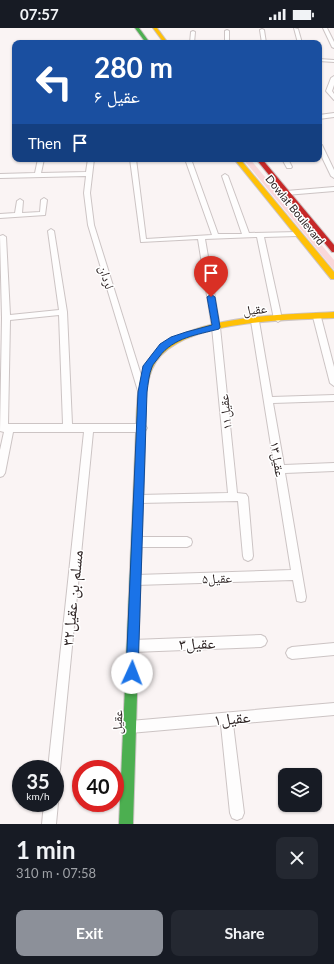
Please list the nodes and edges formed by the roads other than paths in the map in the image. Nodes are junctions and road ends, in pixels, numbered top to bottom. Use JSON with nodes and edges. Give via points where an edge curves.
{"nodes":[{"id":1,"x":137,"y":28,"type":"edge"},
{"id":2,"x":155,"y":28,"type":"edge"},
{"id":3,"x":325,"y":28,"type":"edge"},
{"id":4,"x":296,"y":29,"type":"edge"},
{"id":5,"x":262,"y":30,"type":"dead end"},
{"id":6,"x":227,"y":31,"type":"dead end"},
{"id":7,"x":193,"y":32,"type":"dead end"},
{"id":8,"x":146,"y":40,"type":"edge"},
{"id":9,"x":164,"y":40,"type":"edge"},
{"id":10,"x":192,"y":40,"type":"edge"},
{"id":11,"x":227,"y":40,"type":"edge"},
{"id":12,"x":264,"y":40,"type":"edge"},
{"id":13,"x":299,"y":40,"type":"edge"},
{"id":14,"x":334,"y":47,"type":"edge"},
{"id":15,"x":322,"y":60,"type":"edge"},
{"id":16,"x":334,"y":61,"type":"edge"},
{"id":17,"x":334,"y":78,"type":"edge"},
{"id":18,"x":334,"y":98,"type":"edge"},
{"id":19,"x":334,"y":116,"type":"edge"},
{"id":20,"x":322,"y":117,"type":"edge"},
{"id":21,"x":322,"y":152,"type":"edge"},
{"id":22,"x":40,"y":162,"type":"edge"},
{"id":23,"x":91,"y":162,"type":"edge"},
{"id":24,"x":132,"y":162,"type":"edge"},
{"id":25,"x":189,"y":162,"type":"edge"},
{"id":26,"x":239,"y":162,"type":"edge"},
{"id":27,"x":261,"y":162,"type":"edge"},
{"id":28,"x":286,"y":162,"type":"edge"},
{"id":29,"x":289,"y":167,"type":"dead end"},
{"id":30,"x":89,"y":174,"type":"junction"},
{"id":31,"x":38,"y":175,"type":"junction"},
{"id":32,"x":0,"y":176,"type":"edge"},
{"id":33,"x":225,"y":176,"type":"dead end"},
{"id":34,"x":334,"y":176,"type":"edge"},
{"id":35,"x":334,"y":189,"type":"edge"},
{"id":36,"x":286,"y":193,"type":"junction"},
{"id":37,"x":44,"y":200,"type":"dead end"},
{"id":38,"x":20,"y":201,"type":"dead end"},
{"id":39,"x":18,"y":215,"type":"junction"},
{"id":40,"x":0,"y":216,"type":"edge"},
{"id":41,"x":51,"y":231,"type":"dead end"},
{"id":42,"x":298,"y":234,"type":"junction"},
{"id":43,"x":260,"y":235,"type":"junction"},
{"id":44,"x":246,"y":236,"type":"junction"},
{"id":45,"x":3,"y":237,"type":"dead end"},
{"id":46,"x":201,"y":237,"type":"junction"},
{"id":47,"x":216,"y":237,"type":"junction"},
{"id":48,"x":334,"y":250,"type":"edge"},
{"id":49,"x":2,"y":271,"type":"edge"},
{"id":50,"x":334,"y":277,"type":"edge"},
{"id":51,"x":63,"y":312,"type":"junction"},
{"id":52,"x":334,"y":315,"type":"edge"},
{"id":53,"x":317,"y":317,"type":"junction"},
{"id":54,"x":6,"y":318,"type":"junction"},
{"id":55,"x":278,"y":319,"type":"junction"},
{"id":56,"x":256,"y":321,"type":"junction"},
{"id":57,"x":216,"y":327,"type":"junction"},
{"id":58,"x":334,"y":383,"type":"edge"},
{"id":59,"x":142,"y":392,"type":"junction"},
{"id":60,"x":334,"y":398,"type":"edge"},
{"id":61,"x":268,"y":400,"type":"junction"},
{"id":62,"x":9,"y":428,"type":"junction"},
{"id":63,"x":68,"y":428,"type":"junction"},
{"id":64,"x":89,"y":428,"type":"junction"},
{"id":65,"x":142,"y":428,"type":"junction"},
{"id":66,"x":334,"y":467,"type":"edge"},
{"id":67,"x":280,"y":468,"type":"junction"},
{"id":68,"x":0,"y":472,"type":"edge"},
{"id":69,"x":238,"y":497,"type":"junction"},
{"id":70,"x":139,"y":499,"type":"junction"},
{"id":71,"x":138,"y":542,"type":"junction"},
{"id":72,"x":187,"y":542,"type":"dead end"},
{"id":73,"x":248,"y":556,"type":"dead end"},
{"id":74,"x":297,"y":575,"type":"junction"},
{"id":75,"x":136,"y":580,"type":"junction"},
{"id":76,"x":301,"y":598,"type":"dead end"},
{"id":77,"x":261,"y":641,"type":"dead end"},
{"id":78,"x":134,"y":646,"type":"junction"},
{"id":79,"x":334,"y":649,"type":"edge"},
{"id":80,"x":292,"y":653,"type":"dead end"},
{"id":81,"x":334,"y":709,"type":"edge"},
{"id":82,"x":226,"y":718,"type":"junction"},
{"id":83,"x":130,"y":727,"type":"junction"},
{"id":84,"x":55,"y":760,"type":"edge"},
{"id":85,"x":50,"y":812,"type":"edge"},
{"id":86,"x":237,"y":813,"type":"dead end"},
{"id":87,"x":48,"y":824,"type":"edge"},
{"id":88,"x":126,"y":824,"type":"edge"}],
"edges":[{"from":1,"to":8,"type":"street"},
{"from":2,"to":9,"type":"street"},
{"from":3,"to":14,"type":"street"},
{"from":4,"to":13,"type":"street"},
{"from":5,"to":12,"type":"street"},
{"from":6,"to":11,"type":"street"},
{"from":7,"to":10,"type":"street"},
{"from":15,"to":16,"type":"street"},
{"from":17,"to":18,"type":"street","via":[[329,91]]},
{"from":19,"to":20,"type":"street"},
{"from":21,"to":34,"type":"street"},
{"from":22,"to":31,"type":"street"},
{"from":23,"to":30,"type":"street","name":"لردان"},
{"from":24,"to":46,"type":"street","via":[[143,241]]},
{"from":25,"to":47,"type":"street"},
{"from":26,"to":42,"type":"street","name":"Dowlat Boulevard"},
{"from":27,"to":36,"type":"street","name":"Dowlat Boulevard"},
{"from":28,"to":29,"type":"street"},
{"from":30,"to":31,"type":"street"},
{"from":30,"to":59,"type":"street","name":"لردان","via":[[87,193],[91,225]]},
{"from":31,"to":32,"type":"street"},
{"from":33,"to":44,"type":"street"},
{"from":35,"to":36,"type":"street"},
{"from":36,"to":48,"type":"street","name":"Dowlat Boulevard"},
{"from":37,"to":39,"type":"street","via":[[43,214]]},
{"from":38,"to":39,"type":"street"},
{"from":39,"to":40,"type":"street"},
{"from":41,"to":51,"type":"street"},
{"from":42,"to":43,"type":"street"},
{"from":42,"to":50,"type":"street","name":"Dowlat Boulevard"},
{"from":43,"to":44,"type":"street"},
{"from":43,"to":55,"type":"street"},
{"from":44,"to":47,"type":"street"},
{"from":45,"to":49,"type":"street"},
{"from":46,"to":47,"type":"street"},
{"from":46,"to":57,"type":"street","name":"عقیل۱۱"},
{"from":49,"to":54,"type":"street"},
{"from":51,"to":54,"type":"street"},
{"from":51,"to":63,"type":"street"},
{"from":52,"to":53,"type":"street","name":"عقیل"},
{"from":53,"to":55,"type":"street","name":"عقیل"},
{"from":53,"to":58,"type":"street"},
{"from":54,"to":62,"type":"street","via":[[3,428]]},
{"from":55,"to":56,"type":"street","name":"عقیل"},
{"from":56,"to":57,"type":"street","name":"عقیل"},
{"from":56,"to":61,"type":"street","name":"عقیل۱۳"},
{"from":57,"to":59,"type":"street","name":"عقیل","via":[[174,339],[163,346],[148,366]]},
{"from":57,"to":69,"type":"street","name":"عقیل۱۱"},
{"from":59,"to":65,"type":"street","name":"عقیل"},
{"from":60,"to":61,"type":"street"},
{"from":61,"to":67,"type":"street","name":"عقیل۱۳"},
{"from":62,"to":63,"type":"street"},
{"from":62,"to":68,"type":"street"},
{"from":63,"to":64,"type":"street"},
{"from":64,"to":65,"type":"street"},
{"from":64,"to":84,"type":"street","name":"مسلم بن عقیل۳۲"},
{"from":65,"to":70,"type":"street","name":"عقیل"},
{"from":66,"to":67,"type":"street"},
{"from":67,"to":74,"type":"street","name":"عقیل۱۳"},
{"from":69,"to":70,"type":"street"},
{"from":69,"to":73,"type":"street","name":"عقیل۱۱"},
{"from":70,"to":71,"type":"street","name":"عقیل"},
{"from":71,"to":72,"type":"street"},
{"from":71,"to":75,"type":"street","name":"عقیل"},
{"from":74,"to":75,"type":"street","name":"عقیل۵"},
{"from":74,"to":76,"type":"street","name":"عقیل۱۳"},
{"from":75,"to":78,"type":"street","name":"عقیل"},
{"from":77,"to":78,"type":"street","name":"عقیل۳"},
{"from":78,"to":83,"type":"street","name":"عقیل"},
{"from":79,"to":80,"type":"street"},
{"from":81,"to":82,"type":"street","name":"عقیل۱"},
{"from":82,"to":83,"type":"street","name":"عقیل۱"},
{"from":82,"to":86,"type":"street"},
{"from":83,"to":88,"type":"street","name":"عقیل"},
{"from":85,"to":87,"type":"street"}]}
